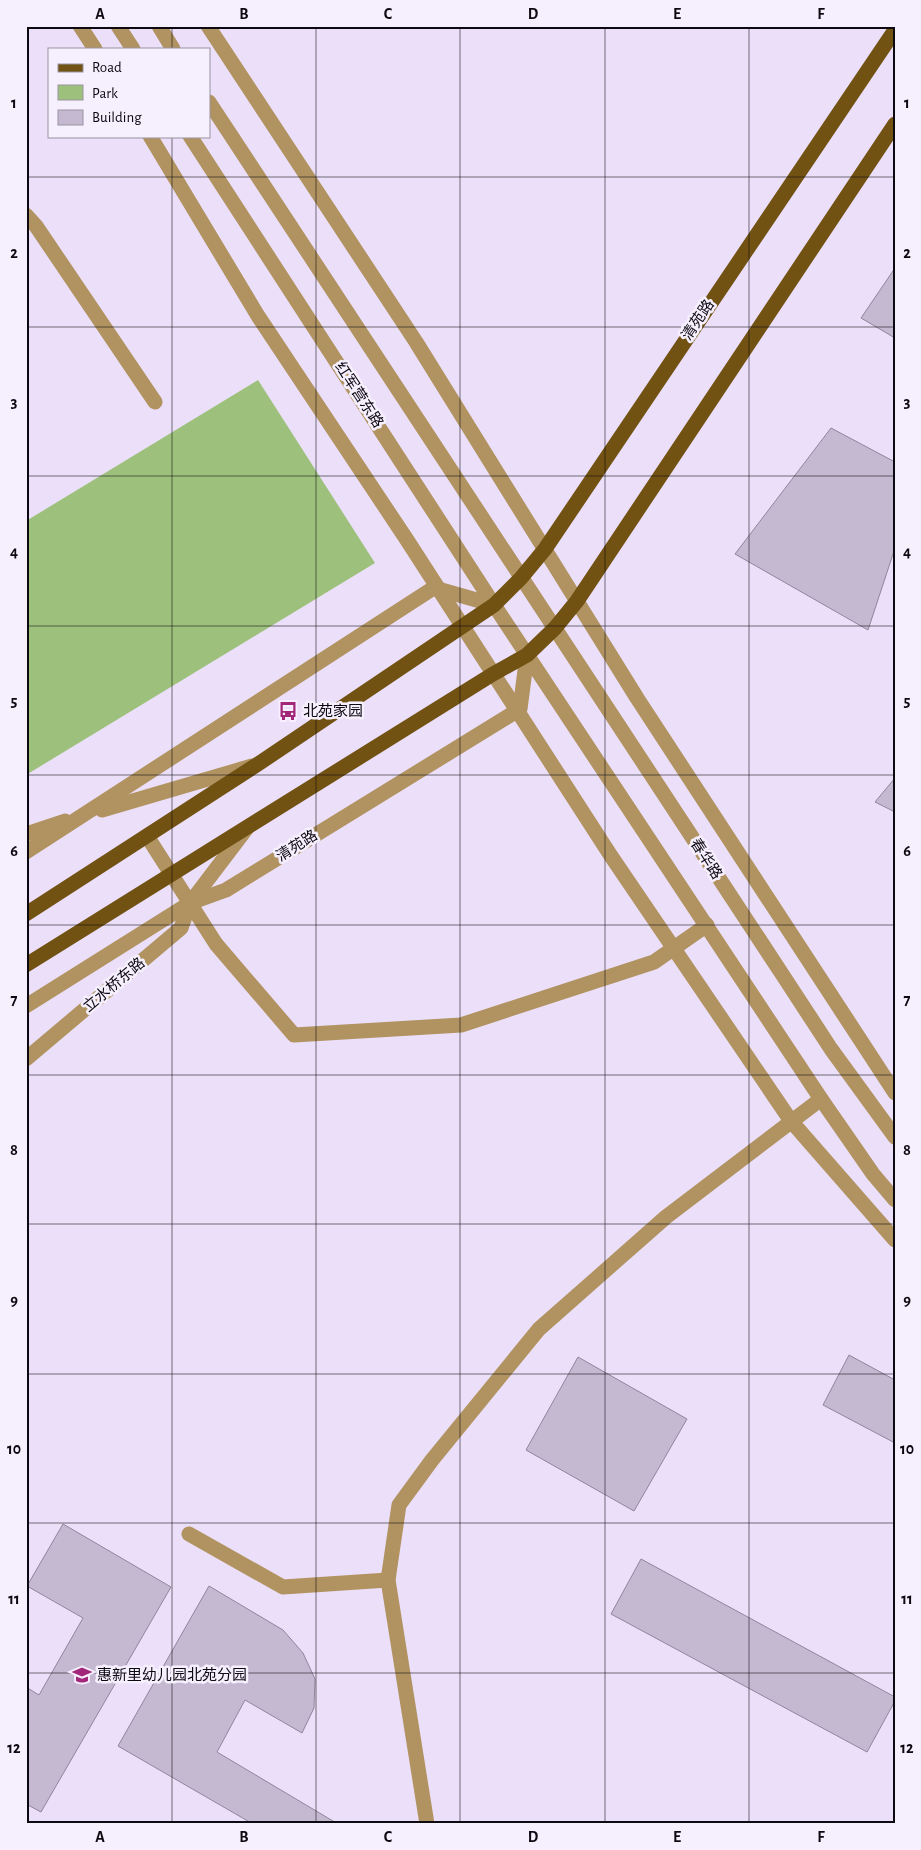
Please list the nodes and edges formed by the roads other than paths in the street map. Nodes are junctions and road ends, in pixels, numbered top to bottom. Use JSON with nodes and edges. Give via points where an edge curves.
{"nodes":[{"id":1,"x":80,"y":26,"type":"edge"},
{"id":2,"x":118,"y":26,"type":"edge"},
{"id":3,"x":159,"y":26,"type":"edge"},
{"id":4,"x":208,"y":26,"type":"edge"},
{"id":5,"x":895,"y":30,"type":"edge"},
{"id":6,"x":94,"y":48,"type":"edge"},
{"id":7,"x":132,"y":48,"type":"edge"},
{"id":8,"x":173,"y":48,"type":"edge"},
{"id":9,"x":210,"y":104,"type":"edge"},
{"id":10,"x":895,"y":124,"type":"edge"},
{"id":11,"x":151,"y":138,"type":"edge"},
{"id":12,"x":191,"y":138,"type":"edge"},
{"id":13,"x":26,"y":215,"type":"edge"},
{"id":14,"x":155,"y":402,"type":"dead end"},
{"id":15,"x":545,"y":549,"type":"junction"},
{"id":16,"x":521,"y":578,"type":"junction"},
{"id":17,"x":438,"y":589,"type":"junction"},
{"id":18,"x":577,"y":601,"type":"junction"},
{"id":19,"x":494,"y":605,"type":"junction"},
{"id":20,"x":462,"y":626,"type":"junction"},
{"id":21,"x":555,"y":628,"type":"junction"},
{"id":22,"x":528,"y":655,"type":"junction"},
{"id":23,"x":493,"y":674,"type":"junction"},
{"id":24,"x":517,"y":711,"type":"junction"},
{"id":25,"x":258,"y":764,"type":"junction"},
{"id":26,"x":85,"y":815,"type":"junction"},
{"id":27,"x":248,"y":827,"type":"junction"},
{"id":28,"x":26,"y":834,"type":"edge"},
{"id":29,"x":147,"y":836,"type":"junction"},
{"id":30,"x":26,"y":852,"type":"edge"},
{"id":31,"x":172,"y":874,"type":"junction"},
{"id":32,"x":190,"y":903,"type":"junction"},
{"id":33,"x":26,"y":914,"type":"edge"},
{"id":34,"x":707,"y":925,"type":"junction"},
{"id":35,"x":673,"y":948,"type":"junction"},
{"id":36,"x":26,"y":965,"type":"edge"},
{"id":37,"x":26,"y":1006,"type":"edge"},
{"id":38,"x":26,"y":1058,"type":"edge"},
{"id":39,"x":895,"y":1093,"type":"edge"},
{"id":40,"x":821,"y":1099,"type":"junction"},
{"id":41,"x":791,"y":1121,"type":"junction"},
{"id":42,"x":895,"y":1137,"type":"edge"},
{"id":43,"x":895,"y":1200,"type":"edge"},
{"id":44,"x":895,"y":1240,"type":"edge"},
{"id":45,"x":189,"y":1534,"type":"dead end"},
{"id":46,"x":388,"y":1580,"type":"junction"},
{"id":47,"x":428,"y":1824,"type":"edge"}],
"edges":[{"from":1,"to":6,"type":"street"},
{"from":2,"to":7,"type":"street"},
{"from":3,"to":8,"type":"street"},
{"from":4,"to":15,"type":"street","via":[[416,342]]},
{"from":5,"to":15,"type":"main road","name":"清苑路"},
{"from":9,"to":16,"type":"street"},
{"from":10,"to":18,"type":"main road"},
{"from":11,"to":17,"type":"street","via":[[258,316]]},
{"from":12,"to":19,"type":"street","name":"红军营东路"},
{"from":13,"to":14,"type":"street"},
{"from":15,"to":16,"type":"main road","name":"清苑路"},
{"from":15,"to":18,"type":"street"},
{"from":16,"to":19,"type":"main road","name":"清苑路"},
{"from":16,"to":21,"type":"street","name":"春华路"},
{"from":17,"to":19,"type":"street"},
{"from":17,"to":20,"type":"street"},
{"from":17,"to":26,"type":"street","via":[[432,589]]},
{"from":18,"to":21,"type":"main road"},
{"from":18,"to":39,"type":"street"},
{"from":19,"to":20,"type":"main road","name":"清苑路"},
{"from":19,"to":22,"type":"street","name":"红军营东路"},
{"from":20,"to":23,"type":"street"},
{"from":20,"to":25,"type":"main road","name":"清苑路"},
{"from":21,"to":22,"type":"main road"},
{"from":21,"to":42,"type":"street","name":"春华路","via":[[831,1048]]},
{"from":22,"to":23,"type":"main road"},
{"from":22,"to":24,"type":"street","via":[[520,709]]},
{"from":22,"to":34,"type":"street"},
{"from":23,"to":24,"type":"street"},
{"from":23,"to":27,"type":"main road"},
{"from":24,"to":32,"type":"street","name":"清苑路","via":[[226,890]]},
{"from":24,"to":35,"type":"street"},
{"from":25,"to":26,"type":"street"},
{"from":25,"to":29,"type":"main road","name":"清苑路"},
{"from":26,"to":28,"type":"street"},
{"from":26,"to":30,"type":"street"},
{"from":27,"to":31,"type":"main road"},
{"from":27,"to":32,"type":"street"},
{"from":29,"to":31,"type":"street"},
{"from":29,"to":33,"type":"main road","name":"清苑路"},
{"from":31,"to":32,"type":"street"},
{"from":31,"to":36,"type":"main road"},
{"from":32,"to":35,"type":"street","via":[[216,944],[294,1035],[462,1025],[654,962]]},
{"from":32,"to":37,"type":"street","name":"清苑路"},
{"from":32,"to":38,"type":"street","name":"立水桥东路","via":[[181,928]]},
{"from":34,"to":35,"type":"street"},
{"from":34,"to":40,"type":"street"},
{"from":35,"to":41,"type":"street"},
{"from":40,"to":41,"type":"street"},
{"from":40,"to":43,"type":"street"},
{"from":41,"to":44,"type":"street"},
{"from":41,"to":46,"type":"street","via":[[666,1217],[539,1329],[399,1505]]},
{"from":45,"to":46,"type":"street","via":[[282,1587]]},
{"from":46,"to":47,"type":"street"}]}
